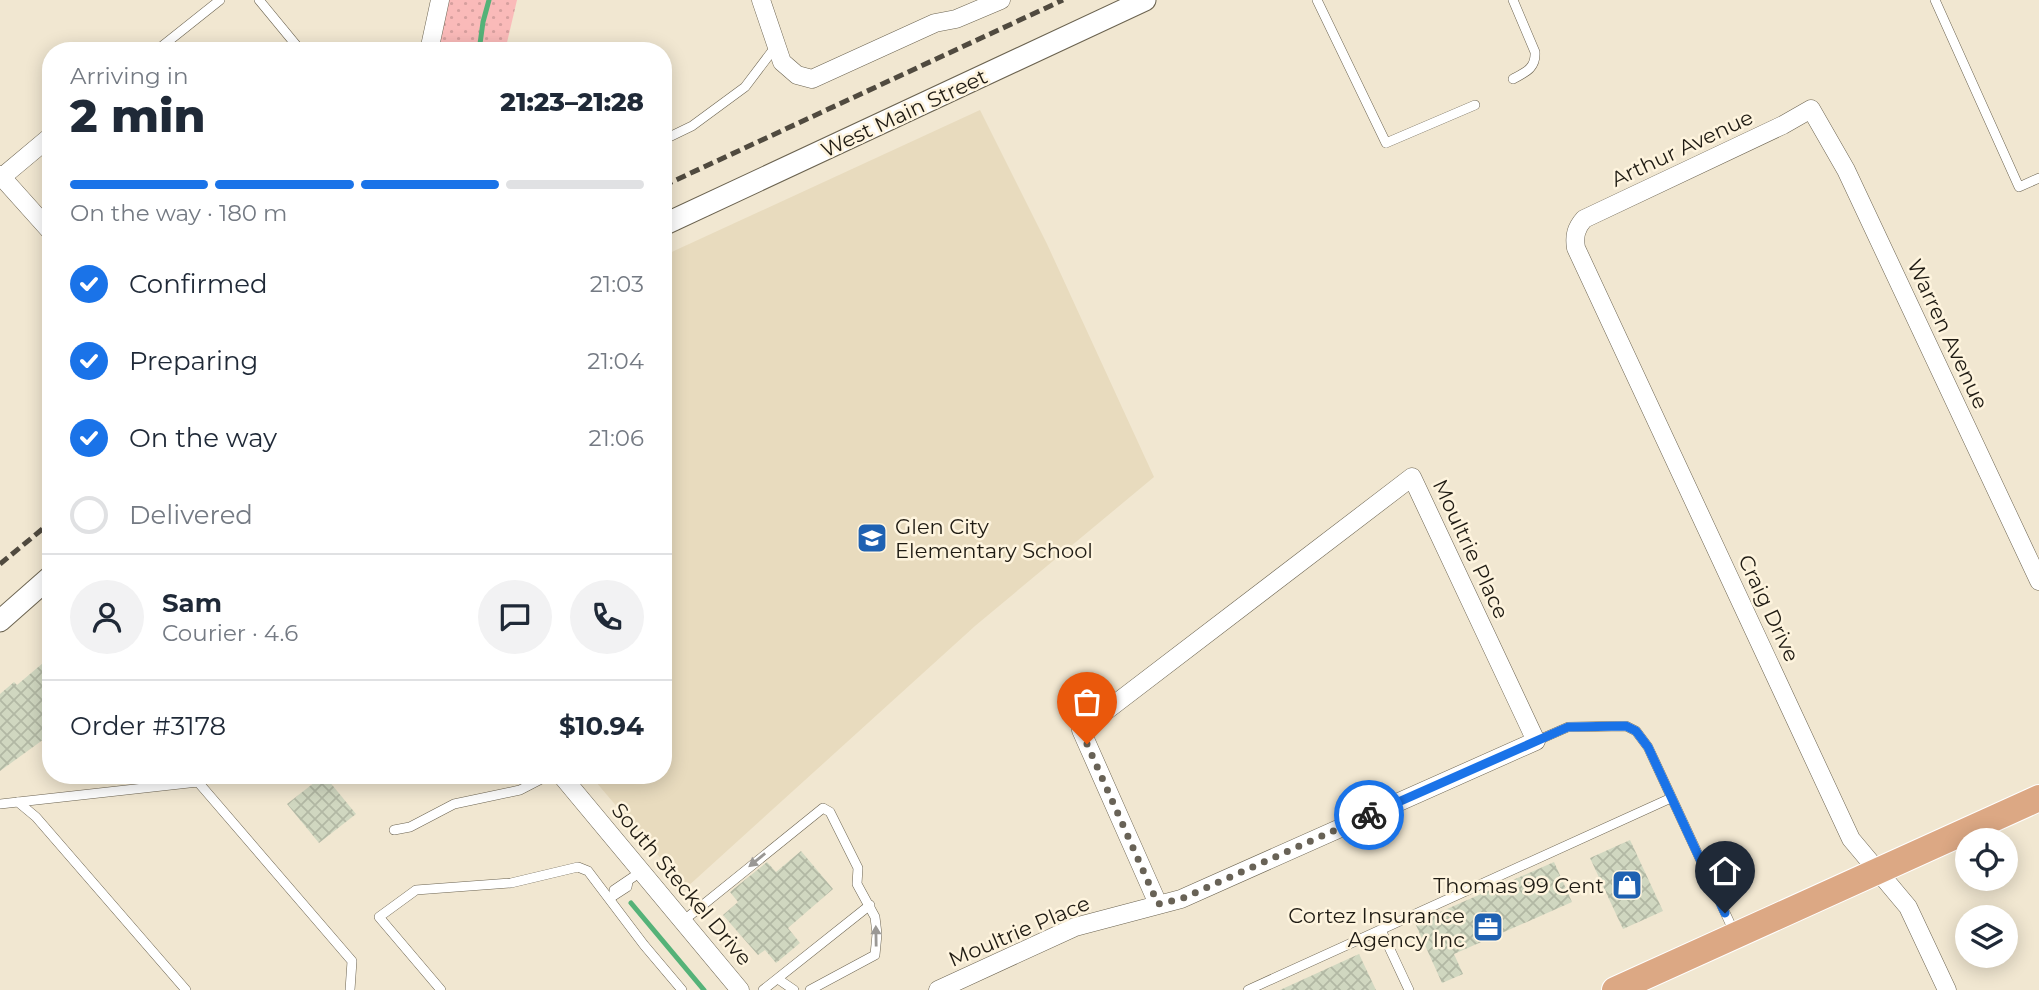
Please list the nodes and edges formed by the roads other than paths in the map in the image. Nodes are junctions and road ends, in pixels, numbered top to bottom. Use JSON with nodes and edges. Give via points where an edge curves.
{"nodes":[{"id":1,"x":220,"y":0,"type":"edge"},
{"id":2,"x":260,"y":0,"type":"edge"},
{"id":3,"x":440,"y":0,"type":"edge"},
{"id":4,"x":761,"y":0,"type":"edge"},
{"id":5,"x":1001,"y":0,"type":"edge"},
{"id":6,"x":1317,"y":0,"type":"edge"},
{"id":7,"x":1513,"y":0,"type":"edge"},
{"id":8,"x":1935,"y":0,"type":"edge"},
{"id":9,"x":1141,"y":1,"type":"edge"},
{"id":10,"x":167,"y":42,"type":"edge"},
{"id":11,"x":294,"y":42,"type":"edge"},
{"id":12,"x":431,"y":42,"type":"edge"},
{"id":13,"x":776,"y":46,"type":"junction"},
{"id":14,"x":1513,"y":79,"type":"dead end"},
{"id":15,"x":1475,"y":105,"type":"dead end"},
{"id":16,"x":1811,"y":109,"type":"joint"},
{"id":17,"x":672,"y":136,"type":"edge"},
{"id":18,"x":42,"y":143,"type":"edge"},
{"id":19,"x":1,"y":176,"type":"edge"},
{"id":20,"x":2039,"y":178,"type":"edge"},
{"id":21,"x":42,"y":222,"type":"edge"},
{"id":22,"x":672,"y":222,"type":"edge"},
{"id":23,"x":1576,"y":231,"type":"joint"},
{"id":24,"x":2039,"y":581,"type":"edge"},
{"id":25,"x":42,"y":590,"type":"edge"},
{"id":26,"x":0,"y":621,"type":"edge"},
{"id":27,"x":1536,"y":741,"type":"junction"},
{"id":28,"x":152,"y":784,"type":"edge"},
{"id":29,"x":201,"y":784,"type":"edge"},
{"id":30,"x":532,"y":784,"type":"edge"},
{"id":31,"x":568,"y":784,"type":"edge"},
{"id":32,"x":1671,"y":798,"type":"junction"},
{"id":33,"x":2039,"y":798,"type":"edge"},
{"id":34,"x":18,"y":802,"type":"junction"},
{"id":35,"x":0,"y":804,"type":"edge"},
{"id":36,"x":394,"y":831,"type":"dead end"},
{"id":37,"x":1878,"y":871,"type":"junction"},
{"id":38,"x":635,"y":876,"type":"junction"},
{"id":39,"x":612,"y":897,"type":"junction"},
{"id":40,"x":1158,"y":904,"type":"junction"},
{"id":41,"x":870,"y":905,"type":"junction"},
{"id":42,"x":683,"y":921,"type":"junction"},
{"id":43,"x":1381,"y":930,"type":"junction"},
{"id":44,"x":1736,"y":936,"type":"junction"},
{"id":45,"x":778,"y":979,"type":"junction"},
{"id":46,"x":186,"y":990,"type":"edge"},
{"id":47,"x":350,"y":990,"type":"edge"},
{"id":48,"x":441,"y":990,"type":"edge"},
{"id":49,"x":682,"y":990,"type":"edge"},
{"id":50,"x":740,"y":990,"type":"edge"},
{"id":51,"x":763,"y":990,"type":"edge"},
{"id":52,"x":794,"y":990,"type":"edge"},
{"id":53,"x":810,"y":990,"type":"edge"},
{"id":54,"x":938,"y":990,"type":"edge"},
{"id":55,"x":1248,"y":990,"type":"edge"},
{"id":56,"x":1409,"y":990,"type":"edge"},
{"id":57,"x":1615,"y":990,"type":"edge"},
{"id":58,"x":1947,"y":990,"type":"edge"}],
"edges":[{"from":1,"to":10,"type":"lane"},
{"from":2,"to":11,"type":"lane"},
{"from":3,"to":12,"type":"street"},
{"from":4,"to":13,"type":"street"},
{"from":5,"to":13,"type":"street","via":[[935,23],[812,79],[797,75],[782,62]]},
{"from":6,"to":15,"type":"lane","via":[[1386,143]]},
{"from":7,"to":14,"type":"lane","via":[[1536,61]]},
{"from":8,"to":20,"type":"lane","via":[[2020,187]]},
{"from":9,"to":22,"type":"street","name":"West Main Street"},
{"from":13,"to":17,"type":"lane","via":[[744,87]]},
{"from":16,"to":23,"type":"street","name":"Arthur Avenue","via":[[1584,219]]},
{"from":16,"to":24,"type":"street","name":"Warren Avenue","via":[[1846,170]]},
{"from":18,"to":19,"type":"street"},
{"from":19,"to":21,"type":"street"},
{"from":23,"to":37,"type":"street","name":"Craig Drive","via":[[1576,248],[1851,839]]},
{"from":25,"to":26,"type":"street"},
{"from":27,"to":32,"type":"lane","via":[[1568,727],[1626,726],[1642,737]]},
{"from":27,"to":40,"type":"street","name":"Moultrie Place","via":[[1181,899]]},
{"from":27,"to":40,"type":"street","name":"Moultrie Place","via":[[1412,477],[1081,730]]},
{"from":28,"to":34,"type":"lane"},
{"from":29,"to":47,"type":"lane","via":[[352,961]]},
{"from":30,"to":36,"type":"lane","via":[[454,804]]},
{"from":31,"to":38,"type":"street","name":"South Steckel Drive"},
{"from":32,"to":43,"type":"lane"},
{"from":32,"to":44,"type":"lane"},
{"from":33,"to":37,"type":"main road"},
{"from":34,"to":35,"type":"lane"},
{"from":34,"to":46,"type":"lane"},
{"from":37,"to":44,"type":"main road"},
{"from":37,"to":58,"type":"street","name":"Craig Drive","via":[[1908,906]]},
{"from":38,"to":39,"type":"lane"},
{"from":38,"to":42,"type":"street","name":"South Steckel Drive"},
{"from":39,"to":48,"type":"lane","via":[[588,871],[578,867],[511,883],[416,890],[379,917]]},
{"from":39,"to":49,"type":"lane"},
{"from":40,"to":54,"type":"street","name":"Moultrie Place","via":[[1075,927]]},
{"from":41,"to":42,"type":"lane","one_way":true,"via":[[857,884],[858,868],[830,812],[823,808]]},
{"from":41,"to":45,"type":"lane"},
{"from":53,"to":41,"type":"lane","one_way":true,"via":[[875,954],[877,934]]},
{"from":42,"to":50,"type":"street","name":"South Steckel Drive"},
{"from":43,"to":55,"type":"lane"},
{"from":43,"to":56,"type":"lane"},
{"from":44,"to":57,"type":"main road"},
{"from":45,"to":51,"type":"lane"},
{"from":45,"to":52,"type":"lane"}]}
